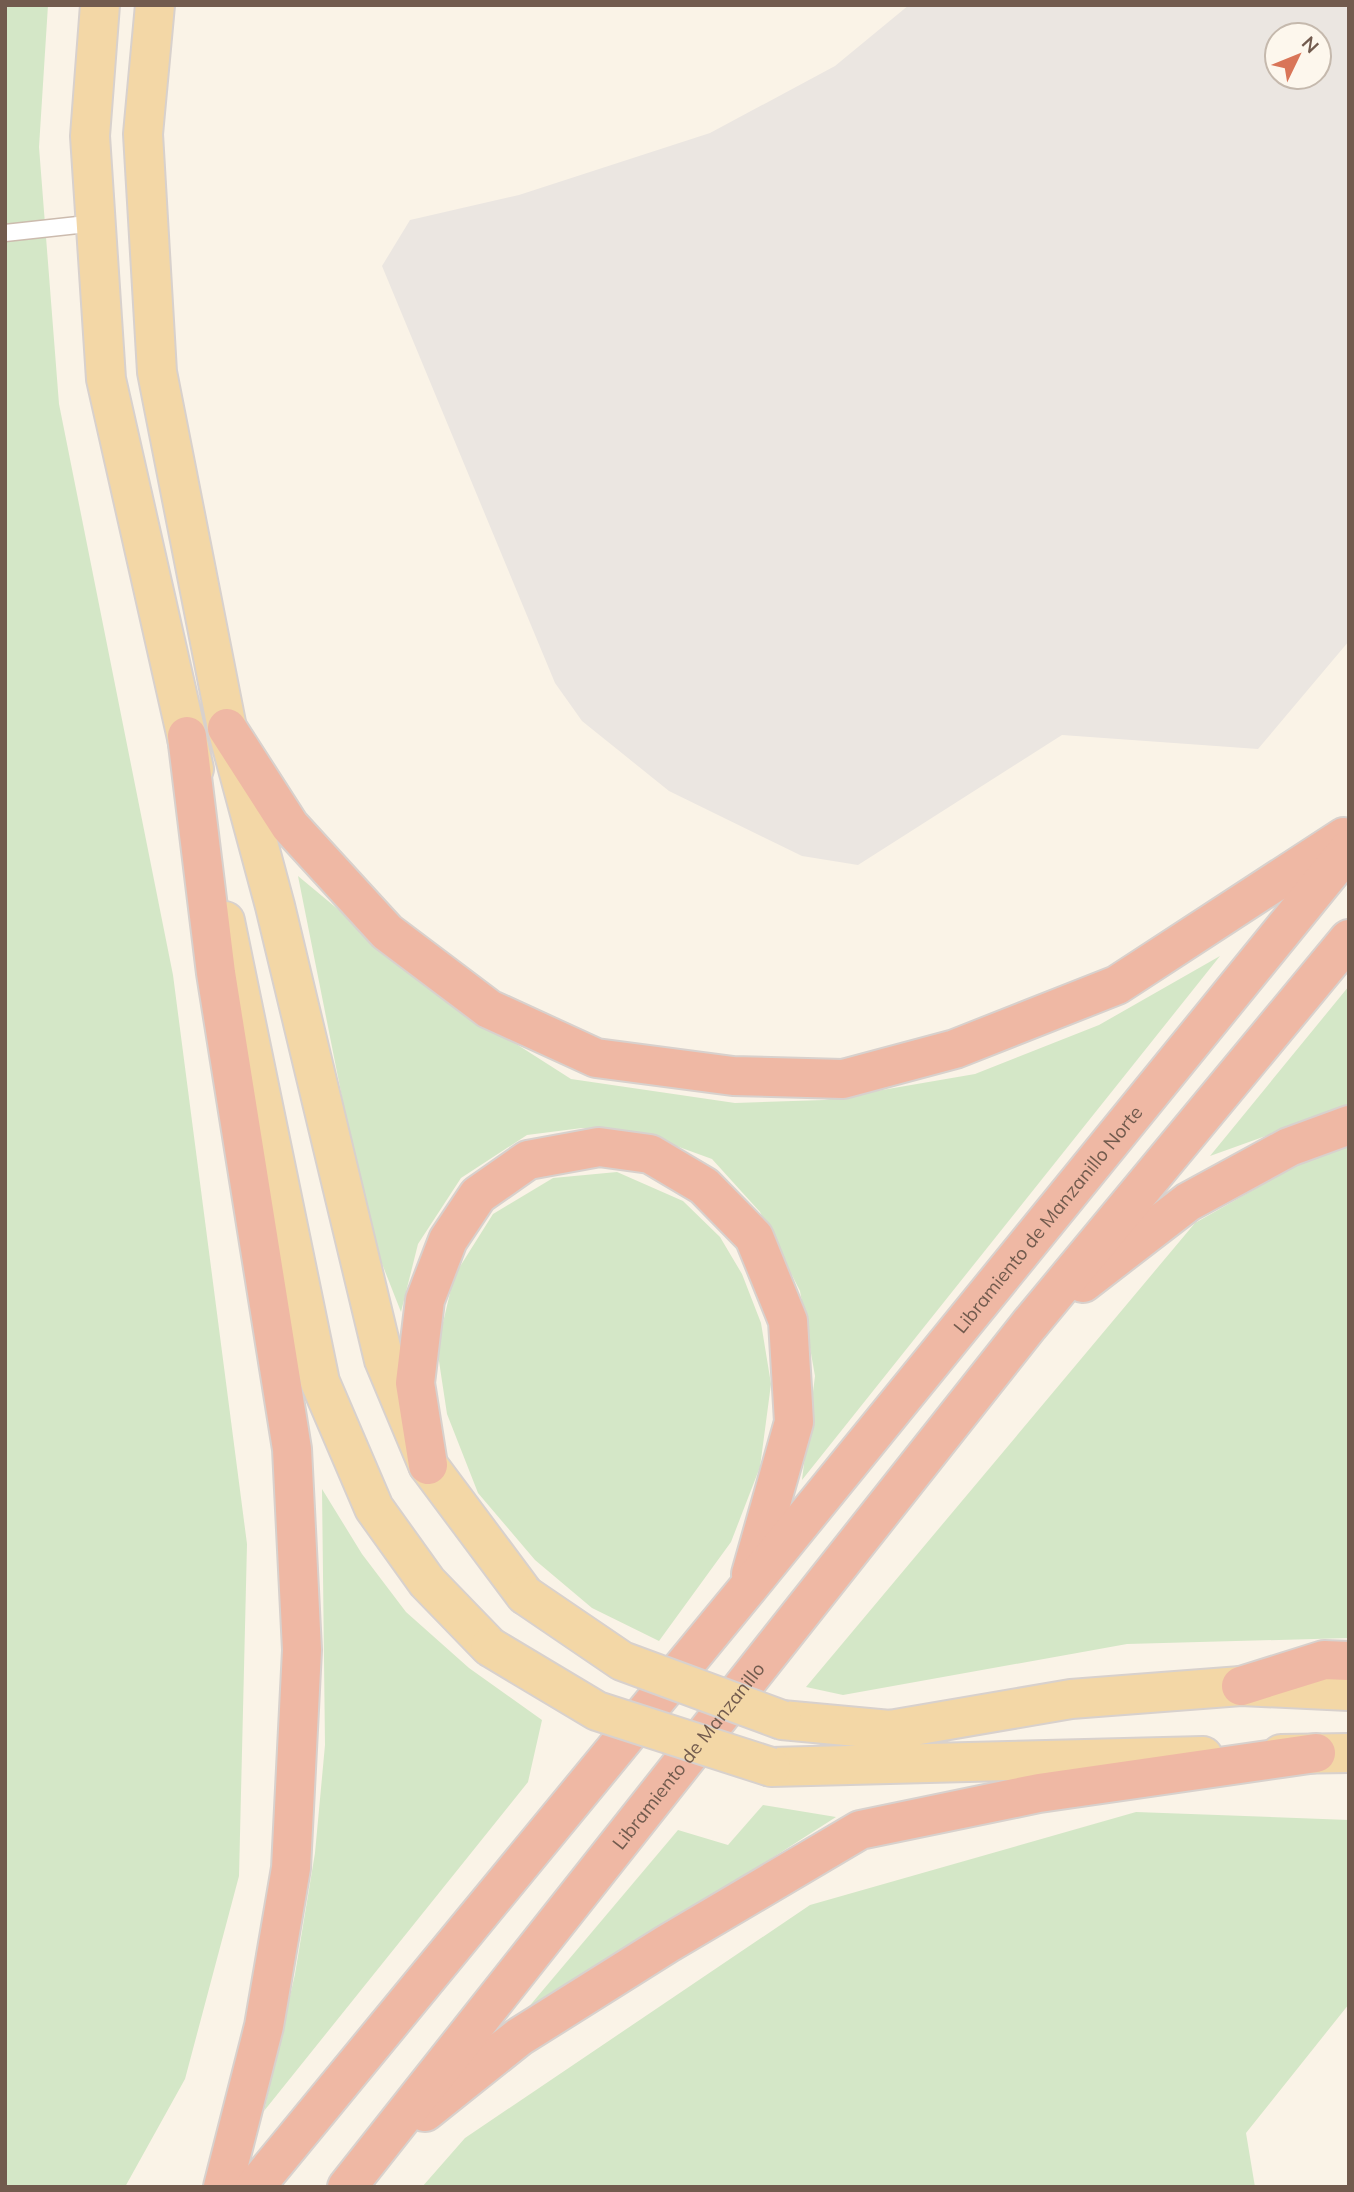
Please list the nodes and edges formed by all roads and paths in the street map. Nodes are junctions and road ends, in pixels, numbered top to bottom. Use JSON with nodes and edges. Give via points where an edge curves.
{"nodes":[{"id":1,"x":100,"y":5,"type":"edge"},
{"id":2,"x":155,"y":5,"type":"edge"},
{"id":3,"x":96,"y":223,"type":"junction"},
{"id":4,"x":5,"y":233,"type":"edge"},
{"id":5,"x":227,"y":728,"type":"junction"},
{"id":6,"x":187,"y":736,"type":"junction"},
{"id":7,"x":1349,"y":834,"type":"edge"},
{"id":8,"x":1349,"y":849,"type":"edge"},
{"id":9,"x":1349,"y":939,"type":"edge"},
{"id":10,"x":1349,"y":1125,"type":"edge"},
{"id":11,"x":1029,"y":1325,"type":"junction"},
{"id":12,"x":428,"y":1465,"type":"junction"},
{"id":13,"x":747,"y":1589,"type":"junction"},
{"id":14,"x":1349,"y":1661,"type":"edge"},
{"id":15,"x":1241,"y":1686,"type":"junction"},
{"id":16,"x":1349,"y":1691,"type":"edge"},
{"id":17,"x":1333,"y":1753,"type":"edge"},
{"id":18,"x":374,"y":2153,"type":"junction"},
{"id":19,"x":223,"y":2187,"type":"edge"},
{"id":20,"x":255,"y":2187,"type":"edge"},
{"id":21,"x":347,"y":2187,"type":"edge"}],
"edges":[{"from":1,"to":3,"type":"main road","via":[[90,136]]},
{"from":2,"to":5,"type":"main road","via":[[143,134],[157,372]]},
{"from":3,"to":4,"type":"lane"},
{"from":3,"to":6,"type":"main road","via":[[106,379]]},
{"from":5,"to":7,"type":"highway","via":[[290,826],[387,932],[489,1009],[596,1058],[733,1076],[843,1079],[955,1049],[1117,985]]},
{"from":5,"to":12,"type":"main road","via":[[275,906],[384,1360]]},
{"from":6,"to":17,"type":"main road","bridge":true,"via":[[320,1382],[374,1508],[427,1582],[490,1647],[597,1711],[771,1767]]},
{"from":6,"to":19,"type":"highway","via":[[216,973],[292,1449],[302,1650],[291,1868],[264,2025]]},
{"from":8,"to":13,"type":"highway","name":"Libramiento de Manzanillo Norte"},
{"from":9,"to":11,"type":"highway"},
{"from":10,"to":11,"type":"highway","via":[[1289,1147],[1188,1202]]},
{"from":11,"to":18,"type":"highway","name":"Libramiento de Manzanillo"},
{"from":12,"to":13,"type":"highway","via":[[415,1383],[425,1300],[448,1240],[478,1195],[528,1160],[599,1147],[650,1154],[704,1186],[754,1237],[788,1321],[794,1422]]},
{"from":12,"to":15,"type":"main road","bridge":true,"via":[[525,1595],[622,1661],[782,1720],[890,1730],[1071,1699]]},
{"from":13,"to":20,"type":"highway"},
{"from":14,"to":15,"type":"highway","via":[[1324,1660]]},
{"from":15,"to":16,"type":"main road"},
{"from":17,"to":18,"type":"highway","via":[[1039,1793],[860,1830],[519,2037]]},
{"from":18,"to":21,"type":"highway","name":"Libramiento de Manzanillo"}]}
